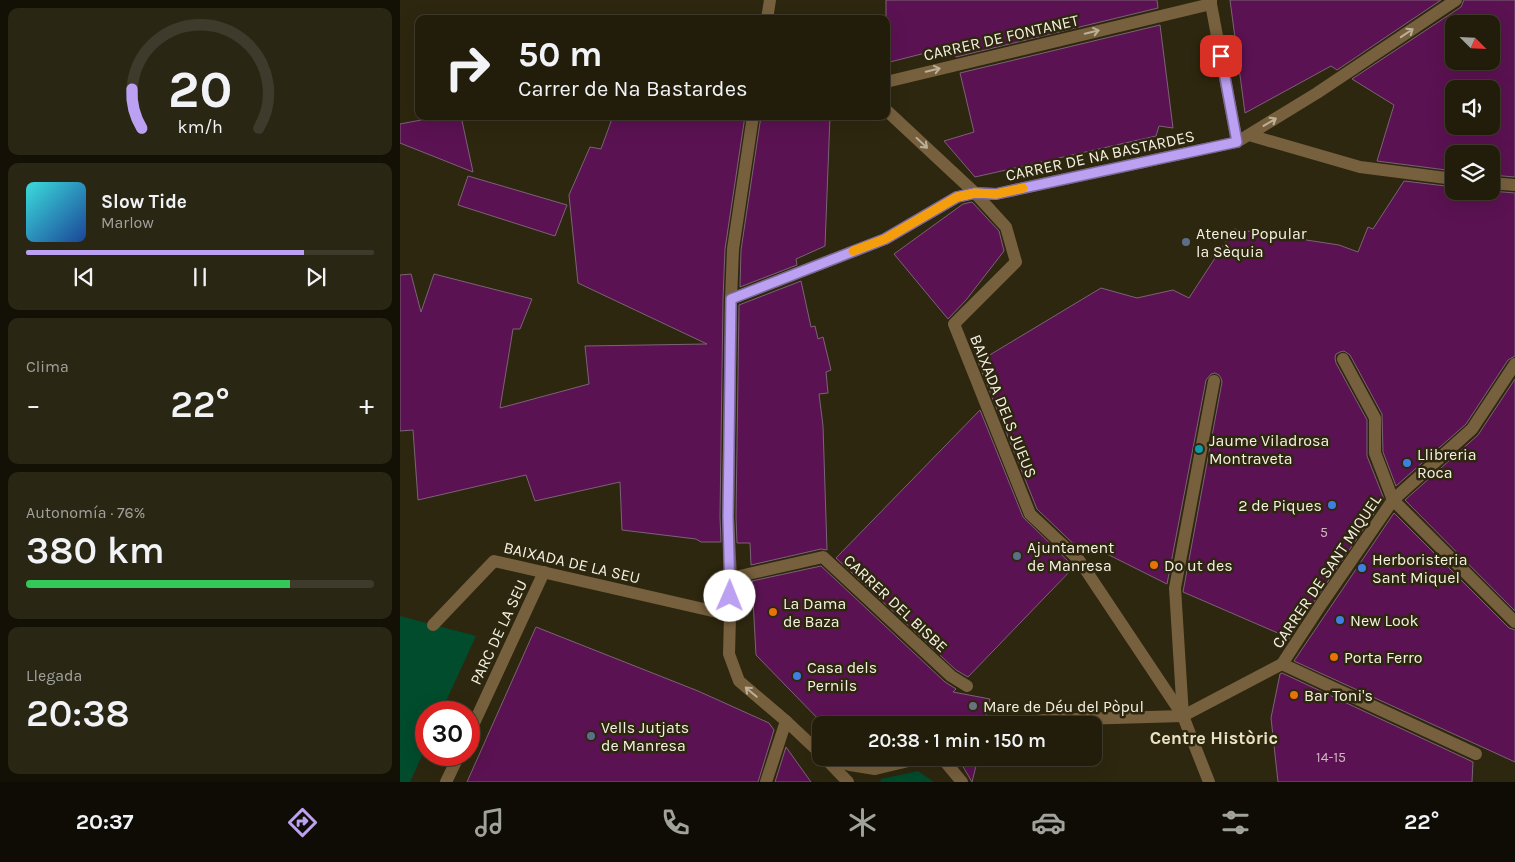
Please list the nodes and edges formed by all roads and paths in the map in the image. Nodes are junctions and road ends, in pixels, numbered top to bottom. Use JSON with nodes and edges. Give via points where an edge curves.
{"nodes":[{"id":1,"x":770,"y":0,"type":"edge"},
{"id":2,"x":1456,"y":0,"type":"edge"},
{"id":3,"x":1211,"y":2,"type":"edge"},
{"id":4,"x":768,"y":15,"type":"edge"},
{"id":5,"x":890,"y":81,"type":"edge"},
{"id":6,"x":890,"y":114,"type":"edge"},
{"id":7,"x":752,"y":120,"type":"edge"},
{"id":8,"x":1249,"y":135,"type":"junction"},
{"id":9,"x":1237,"y":142,"type":"junction"},
{"id":10,"x":1445,"y":178,"type":"edge"},
{"id":11,"x":1500,"y":184,"type":"edge"},
{"id":12,"x":1515,"y":185,"type":"edge"},
{"id":13,"x":975,"y":193,"type":"junction"},
{"id":14,"x":731,"y":299,"type":"junction"},
{"id":15,"x":1343,"y":358,"type":"dead end"},
{"id":16,"x":1515,"y":364,"type":"edge"},
{"id":17,"x":1214,"y":381,"type":"dead end"},
{"id":18,"x":1393,"y":500,"type":"junction"},
{"id":19,"x":544,"y":572,"type":"junction"},
{"id":20,"x":731,"y":578,"type":"junction"},
{"id":21,"x":730,"y":615,"type":"junction"},
{"id":22,"x":1515,"y":622,"type":"edge"},
{"id":23,"x":433,"y":625,"type":"dead end"},
{"id":24,"x":1282,"y":664,"type":"junction"},
{"id":25,"x":967,"y":686,"type":"dead end"},
{"id":26,"x":480,"y":710,"type":"edge"},
{"id":27,"x":1183,"y":716,"type":"junction"},
{"id":28,"x":1102,"y":718,"type":"edge"},
{"id":29,"x":786,"y":721,"type":"junction"},
{"id":30,"x":812,"y":746,"type":"edge"},
{"id":31,"x":1476,"y":754,"type":"dead end"},
{"id":32,"x":454,"y":766,"type":"edge"},
{"id":33,"x":833,"y":766,"type":"edge"},
{"id":34,"x":856,"y":766,"type":"edge"},
{"id":35,"x":888,"y":766,"type":"edge"},
{"id":36,"x":949,"y":766,"type":"edge"},
{"id":37,"x":446,"y":782,"type":"edge"},
{"id":38,"x":766,"y":782,"type":"edge"},
{"id":39,"x":848,"y":782,"type":"edge"},
{"id":40,"x":962,"y":782,"type":"edge"},
{"id":41,"x":1209,"y":782,"type":"edge"}],
"edges":[{"from":1,"to":4,"type":"street"},
{"from":8,"to":2,"type":"street","name":"CARRER DE NA BASTARDES","one_way":true,"via":[[1318,93]]},
{"from":5,"to":3,"type":"street","name":"CARRER DE FONTANET","one_way":true},
{"from":3,"to":9,"type":"street"},
{"from":6,"to":13,"type":"street","name":"BAIXADA DELS JUEUS","one_way":true},
{"from":7,"to":14,"type":"street","via":[[733,249]]},
{"from":8,"to":9,"type":"street","name":"CARRER DE NA BASTARDES"},
{"from":8,"to":10,"type":"street","via":[[1360,167]]},
{"from":9,"to":13,"type":"street","name":"CARRER DE NA BASTARDES","via":[[996,194]]},
{"from":11,"to":12,"type":"street"},
{"from":13,"to":14,"type":"street","name":"CARRER DE NA BASTARDES","via":[[957,197],[885,239]]},
{"from":13,"to":27,"type":"street","name":"BAIXADA DELS JUEUS","via":[[1006,227],[1016,262],[954,324],[1030,514],[1079,560]]},
{"from":14,"to":20,"type":"street","via":[[728,517]]},
{"from":15,"to":18,"type":"street","via":[[1375,418],[1375,453]]},
{"from":16,"to":18,"type":"street","name":"CARRER DE SANT MIQUEL","via":[[1472,429]]},
{"from":17,"to":27,"type":"street","via":[[1175,588]]},
{"from":18,"to":22,"type":"street"},
{"from":18,"to":24,"type":"street","name":"CARRER DE SANT MIQUEL"},
{"from":19,"to":21,"type":"street","name":"BAIXADA DE LA SEU"},
{"from":19,"to":23,"type":"street","name":"BAIXADA DE LA SEU","via":[[494,561]]},
{"from":19,"to":26,"type":"street","name":"PARC DE LA SEU"},
{"from":20,"to":21,"type":"street"},
{"from":20,"to":25,"type":"street","name":"CARRER DEL BISBE","via":[[823,557],[951,676]]},
{"from":29,"to":21,"type":"street","one_way":true,"via":[[739,681],[729,654]]},
{"from":24,"to":27,"type":"street"},
{"from":24,"to":31,"type":"street"},
{"from":27,"to":28,"type":"street"},
{"from":27,"to":41,"type":"street"},
{"from":29,"to":30,"type":"street"},
{"from":29,"to":38,"type":"street"},
{"from":32,"to":37,"type":"street"},
{"from":33,"to":39,"type":"street"},
{"from":34,"to":35,"type":"street","via":[[875,769]]},
{"from":36,"to":40,"type":"street"}]}
